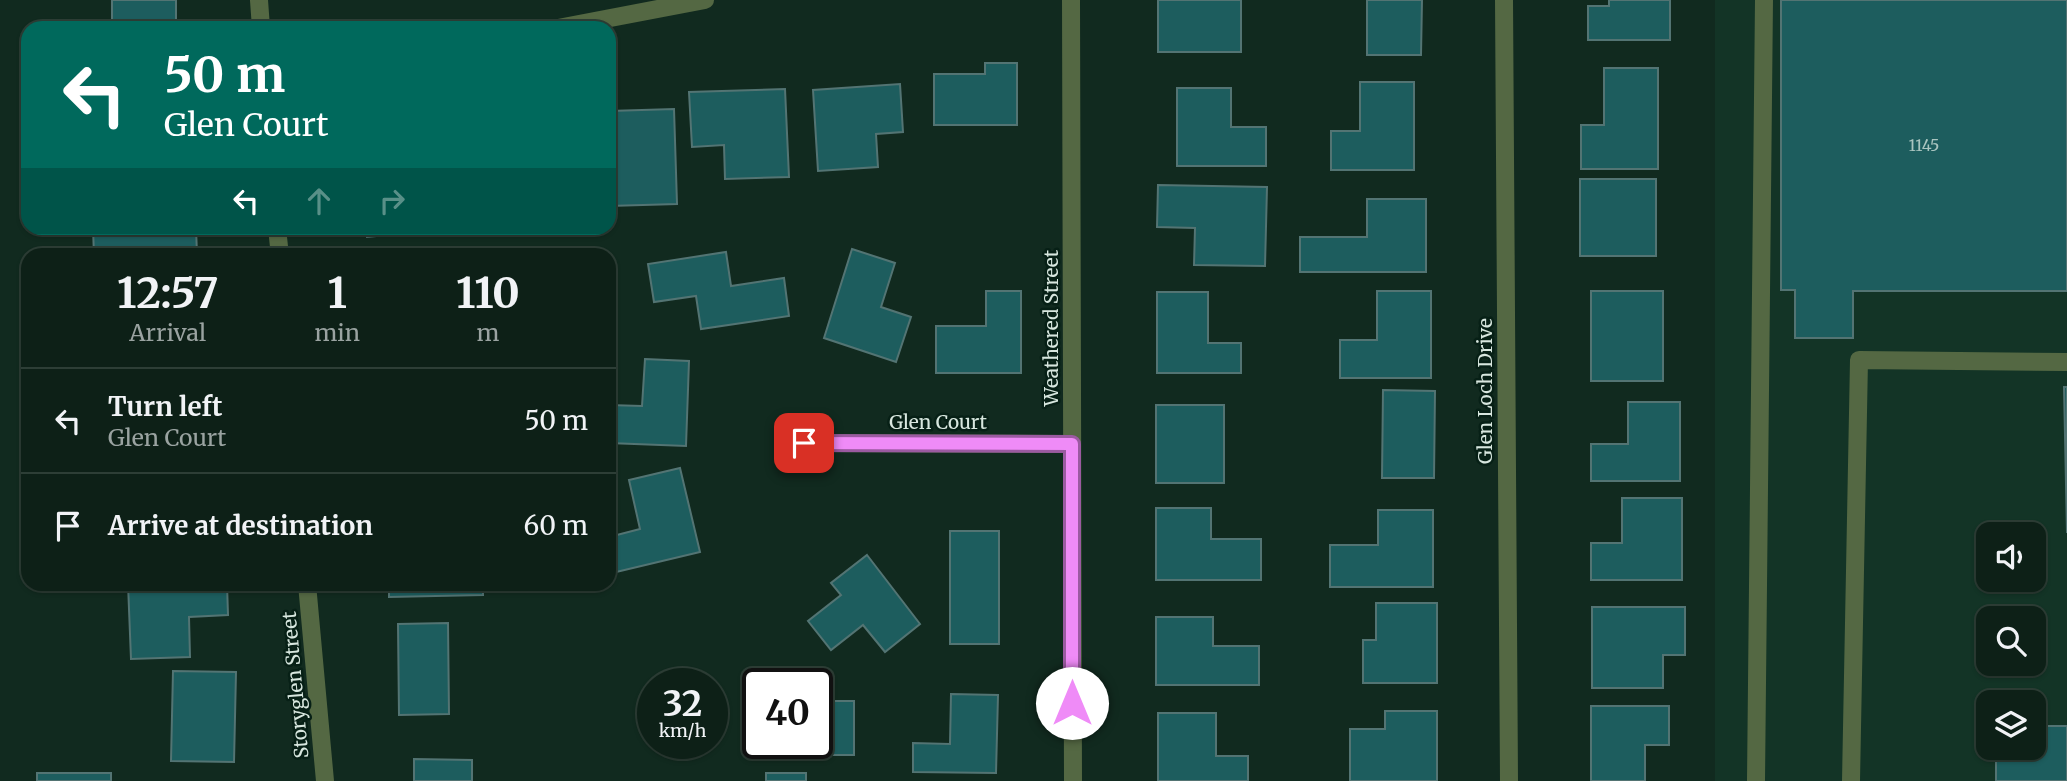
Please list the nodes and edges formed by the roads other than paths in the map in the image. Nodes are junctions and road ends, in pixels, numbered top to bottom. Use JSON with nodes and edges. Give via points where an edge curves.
{"nodes":[{"id":1,"x":259,"y":0,"type":"edge"},
{"id":2,"x":705,"y":0,"type":"edge"},
{"id":3,"x":1071,"y":0,"type":"edge"},
{"id":4,"x":1504,"y":0,"type":"edge"},
{"id":5,"x":1764,"y":0,"type":"edge"},
{"id":6,"x":260,"y":21,"type":"edge"},
{"id":7,"x":595,"y":21,"type":"edge"},
{"id":8,"x":2067,"y":362,"type":"edge"},
{"id":9,"x":804,"y":443,"type":"dead end"},
{"id":10,"x":1072,"y":444,"type":"junction"},
{"id":11,"x":308,"y":591,"type":"edge"},
{"id":12,"x":325,"y":781,"type":"edge"},
{"id":13,"x":1073,"y":781,"type":"edge"},
{"id":14,"x":1509,"y":781,"type":"edge"},
{"id":15,"x":1756,"y":781,"type":"edge"},
{"id":16,"x":1851,"y":781,"type":"edge"}],
"edges":[{"from":1,"to":6,"type":"street"},
{"from":2,"to":7,"type":"street"},
{"from":3,"to":10,"type":"street","name":"Weathered Street"},
{"from":4,"to":14,"type":"street","name":"Glen Loch Drive"},
{"from":5,"to":15,"type":"street"},
{"from":8,"to":16,"type":"street","via":[[1858,360]]},
{"from":9,"to":10,"type":"street","name":"Glen Court"},
{"from":10,"to":13,"type":"street","name":"Weathered Street"},
{"from":11,"to":12,"type":"street","name":"Storyglen Street"}]}
